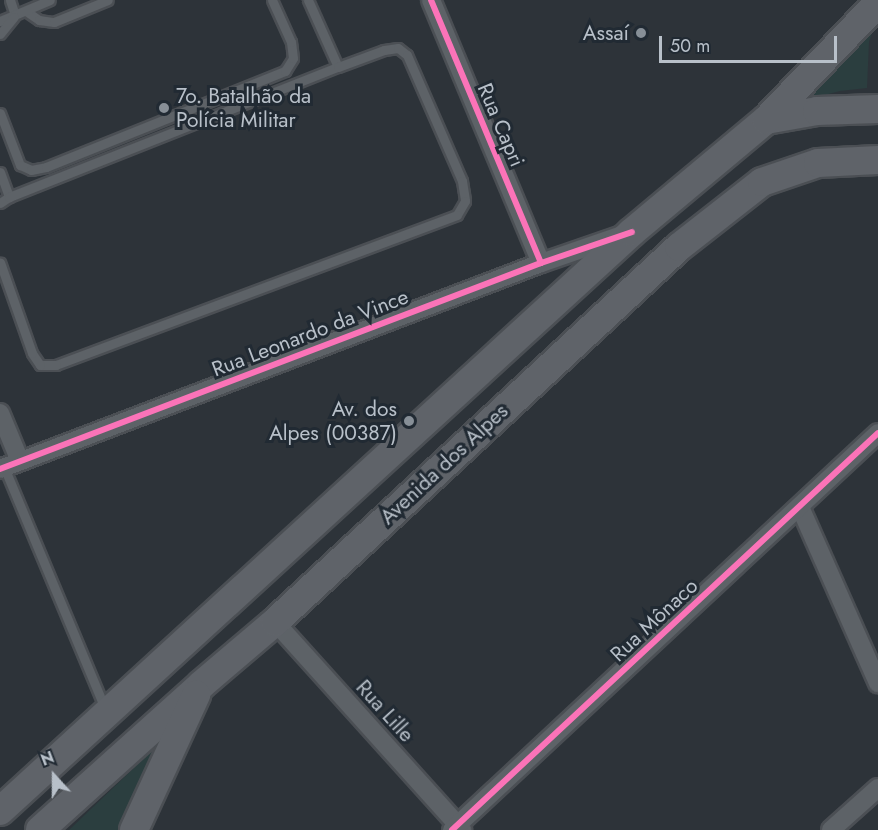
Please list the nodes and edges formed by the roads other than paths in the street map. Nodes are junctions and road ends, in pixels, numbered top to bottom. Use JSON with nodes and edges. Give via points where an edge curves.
{"nodes":[{"id":1,"x":10,"y":0,"type":"edge"},
{"id":2,"x":50,"y":0,"type":"edge"},
{"id":3,"x":108,"y":0,"type":"edge"},
{"id":4,"x":272,"y":0,"type":"edge"},
{"id":5,"x":308,"y":0,"type":"edge"},
{"id":6,"x":431,"y":0,"type":"edge"},
{"id":7,"x":878,"y":3,"type":"edge"},
{"id":8,"x":26,"y":10,"type":"junction"},
{"id":9,"x":15,"y":15,"type":"junction"},
{"id":10,"x":0,"y":21,"type":"edge"},
{"id":11,"x":0,"y":34,"type":"edge"},
{"id":12,"x":338,"y":67,"type":"junction"},
{"id":13,"x":878,"y":109,"type":"edge"},
{"id":14,"x":0,"y":113,"type":"edge"},
{"id":15,"x":766,"y":120,"type":"junction"},
{"id":16,"x":878,"y":160,"type":"edge"},
{"id":17,"x":0,"y":172,"type":"edge"},
{"id":18,"x":9,"y":197,"type":"junction"},
{"id":19,"x":0,"y":203,"type":"edge"},
{"id":20,"x":632,"y":232,"type":"junction"},
{"id":21,"x":0,"y":262,"type":"edge"},
{"id":22,"x":540,"y":263,"type":"junction"},
{"id":23,"x":0,"y":413,"type":"edge"},
{"id":24,"x":878,"y":433,"type":"edge"},
{"id":25,"x":8,"y":466,"type":"edge"},
{"id":26,"x":800,"y":507,"type":"junction"},
{"id":27,"x":275,"y":622,"type":"junction"},
{"id":28,"x":878,"y":683,"type":"edge"},
{"id":29,"x":201,"y":685,"type":"junction"},
{"id":30,"x":106,"y":713,"type":"junction"},
{"id":31,"x":878,"y":788,"type":"edge"},
{"id":32,"x":0,"y":811,"type":"edge"},
{"id":33,"x":457,"y":828,"type":"edge"},
{"id":34,"x":40,"y":830,"type":"edge"},
{"id":35,"x":134,"y":830,"type":"edge"},
{"id":36,"x":831,"y":830,"type":"edge"}],
"edges":[{"from":1,"to":9,"type":"lane"},
{"from":2,"to":8,"type":"lane"},
{"from":3,"to":8,"type":"lane","via":[[54,22],[39,20]]},
{"from":4,"to":14,"type":"lane","via":[[294,58],[285,71],[31,170],[20,165]]},
{"from":5,"to":12,"type":"lane"},
{"from":6,"to":22,"type":"street","name":"Rua Capri"},
{"from":7,"to":15,"type":"main road","name":"Avenida dos Alpes"},
{"from":8,"to":9,"type":"lane"},
{"from":9,"to":10,"type":"lane"},
{"from":9,"to":11,"type":"lane"},
{"from":12,"to":18,"type":"lane"},
{"from":12,"to":21,"type":"lane","via":[[384,50],[398,48],[407,55],[462,181],[465,201],[457,214],[56,365],[40,365],[32,353]]},
{"from":13,"to":15,"type":"main road","via":[[817,111]]},
{"from":15,"to":20,"type":"main road","name":"Avenida dos Alpes"},
{"from":16,"to":27,"type":"main road","name":"Avenida dos Alpes","via":[[818,163],[762,182],[651,271]]},
{"from":17,"to":18,"type":"lane"},
{"from":18,"to":19,"type":"lane"},
{"from":20,"to":22,"type":"street","name":"Rua Leonardo da Vince"},
{"from":20,"to":30,"type":"main road","name":"Avenida dos Alpes"},
{"from":22,"to":25,"type":"street","name":"Rua Leonardo da Vince"},
{"from":23,"to":25,"type":"street"},
{"from":24,"to":26,"type":"street","name":"Rua Mônaco"},
{"from":25,"to":30,"type":"lane"},
{"from":26,"to":28,"type":"street"},
{"from":26,"to":33,"type":"street","name":"Rua Mônaco"},
{"from":27,"to":29,"type":"main road","name":"Avenida dos Alpes"},
{"from":27,"to":33,"type":"street","name":"Rua Lille"},
{"from":29,"to":34,"type":"main road","name":"Avenida dos Alpes"},
{"from":29,"to":35,"type":"main road"},
{"from":30,"to":32,"type":"main road","name":"Avenida dos Alpes"},
{"from":31,"to":36,"type":"street"}]}
